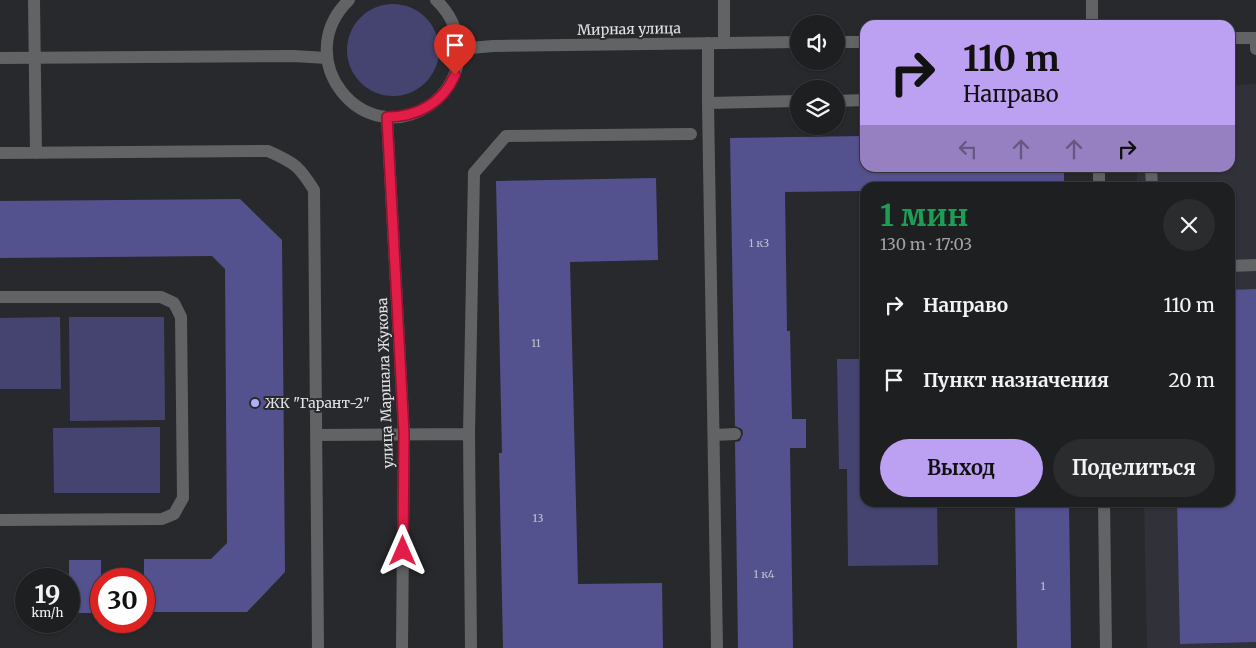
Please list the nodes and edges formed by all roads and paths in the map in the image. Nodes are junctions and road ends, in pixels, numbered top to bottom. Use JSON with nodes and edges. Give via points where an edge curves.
{"nodes":[{"id":1,"x":34,"y":0,"type":"edge"},
{"id":2,"x":349,"y":0,"type":"edge"},
{"id":3,"x":436,"y":0,"type":"edge"},
{"id":4,"x":724,"y":0,"type":"edge"},
{"id":5,"x":1092,"y":0,"type":"edge"},
{"id":6,"x":1092,"y":20,"type":"edge"},
{"id":7,"x":1235,"y":38,"type":"edge"},
{"id":8,"x":1256,"y":38,"type":"edge"},
{"id":9,"x":790,"y":42,"type":"edge"},
{"id":10,"x":845,"y":42,"type":"edge"},
{"id":11,"x":860,"y":42,"type":"edge"},
{"id":12,"x":708,"y":43,"type":"junction"},
{"id":13,"x":724,"y":43,"type":"junction"},
{"id":14,"x":459,"y":49,"type":"junction"},
{"id":15,"x":1256,"y":49,"type":"edge"},
{"id":16,"x":0,"y":58,"type":"edge"},
{"id":17,"x":35,"y":58,"type":"junction"},
{"id":18,"x":327,"y":58,"type":"junction"},
{"id":19,"x":860,"y":100,"type":"edge"},
{"id":20,"x":790,"y":101,"type":"edge"},
{"id":21,"x":845,"y":101,"type":"edge"},
{"id":22,"x":708,"y":103,"type":"junction"},
{"id":23,"x":387,"y":117,"type":"junction"},
{"id":24,"x":691,"y":134,"type":"dead end"},
{"id":25,"x":0,"y":153,"type":"edge"},
{"id":26,"x":36,"y":153,"type":"junction"},
{"id":27,"x":1256,"y":265,"type":"edge"},
{"id":28,"x":1235,"y":266,"type":"edge"},
{"id":29,"x":0,"y":297,"type":"edge"},
{"id":30,"x":404,"y":434,"type":"junction"},
{"id":31,"x":469,"y":434,"type":"junction"},
{"id":32,"x":735,"y":434,"type":"dead end"},
{"id":33,"x":316,"y":435,"type":"junction"},
{"id":34,"x":714,"y":435,"type":"junction"},
{"id":35,"x":1104,"y":507,"type":"edge"},
{"id":36,"x":0,"y":520,"type":"edge"},
{"id":37,"x":318,"y":648,"type":"edge"},
{"id":38,"x":402,"y":648,"type":"edge"},
{"id":39,"x":471,"y":648,"type":"edge"},
{"id":40,"x":717,"y":648,"type":"edge"},
{"id":41,"x":1106,"y":648,"type":"edge"}],
"edges":[{"from":1,"to":17,"type":"street"},
{"from":2,"to":18,"type":"street","via":[[331,26]]},
{"from":3,"to":14,"type":"street","via":[[454,24]]},
{"from":4,"to":13,"type":"street"},
{"from":5,"to":6,"type":"street"},
{"from":7,"to":8,"type":"street"},
{"from":8,"to":15,"type":"street"},
{"from":9,"to":13,"type":"street","name":"Мирная улица"},
{"from":10,"to":11,"type":"street"},
{"from":12,"to":13,"type":"street","name":"Мирная улица"},
{"from":12,"to":14,"type":"street","name":"Мирная улица"},
{"from":12,"to":22,"type":"street"},
{"from":14,"to":23,"type":"street","via":[[452,81],[436,101],[413,114]]},
{"from":16,"to":17,"type":"street"},
{"from":17,"to":18,"type":"street"},
{"from":17,"to":26,"type":"street"},
{"from":18,"to":23,"type":"street","via":[[334,83],[346,98],[362,110]]},
{"from":19,"to":21,"type":"street"},
{"from":20,"to":22,"type":"street"},
{"from":22,"to":34,"type":"street"},
{"from":23,"to":30,"type":"street","name":"улица Маршала Жукова"},
{"from":24,"to":31,"type":"street","via":[[506,136],[474,173]]},
{"from":25,"to":26,"type":"street"},
{"from":26,"to":33,"type":"street","via":[[268,151],[298,166],[314,190]]},
{"from":27,"to":28,"type":"street"},
{"from":29,"to":36,"type":"street","via":[[161,296],[174,303],[181,317],[182,498],[174,514],[162,519]]},
{"from":30,"to":31,"type":"street"},
{"from":30,"to":33,"type":"street"},
{"from":30,"to":38,"type":"street","name":"улица Маршала Жукова"},
{"from":31,"to":39,"type":"street"},
{"from":32,"to":34,"type":"street"},
{"from":33,"to":37,"type":"street"},
{"from":34,"to":40,"type":"street"},
{"from":35,"to":41,"type":"street"}]}
